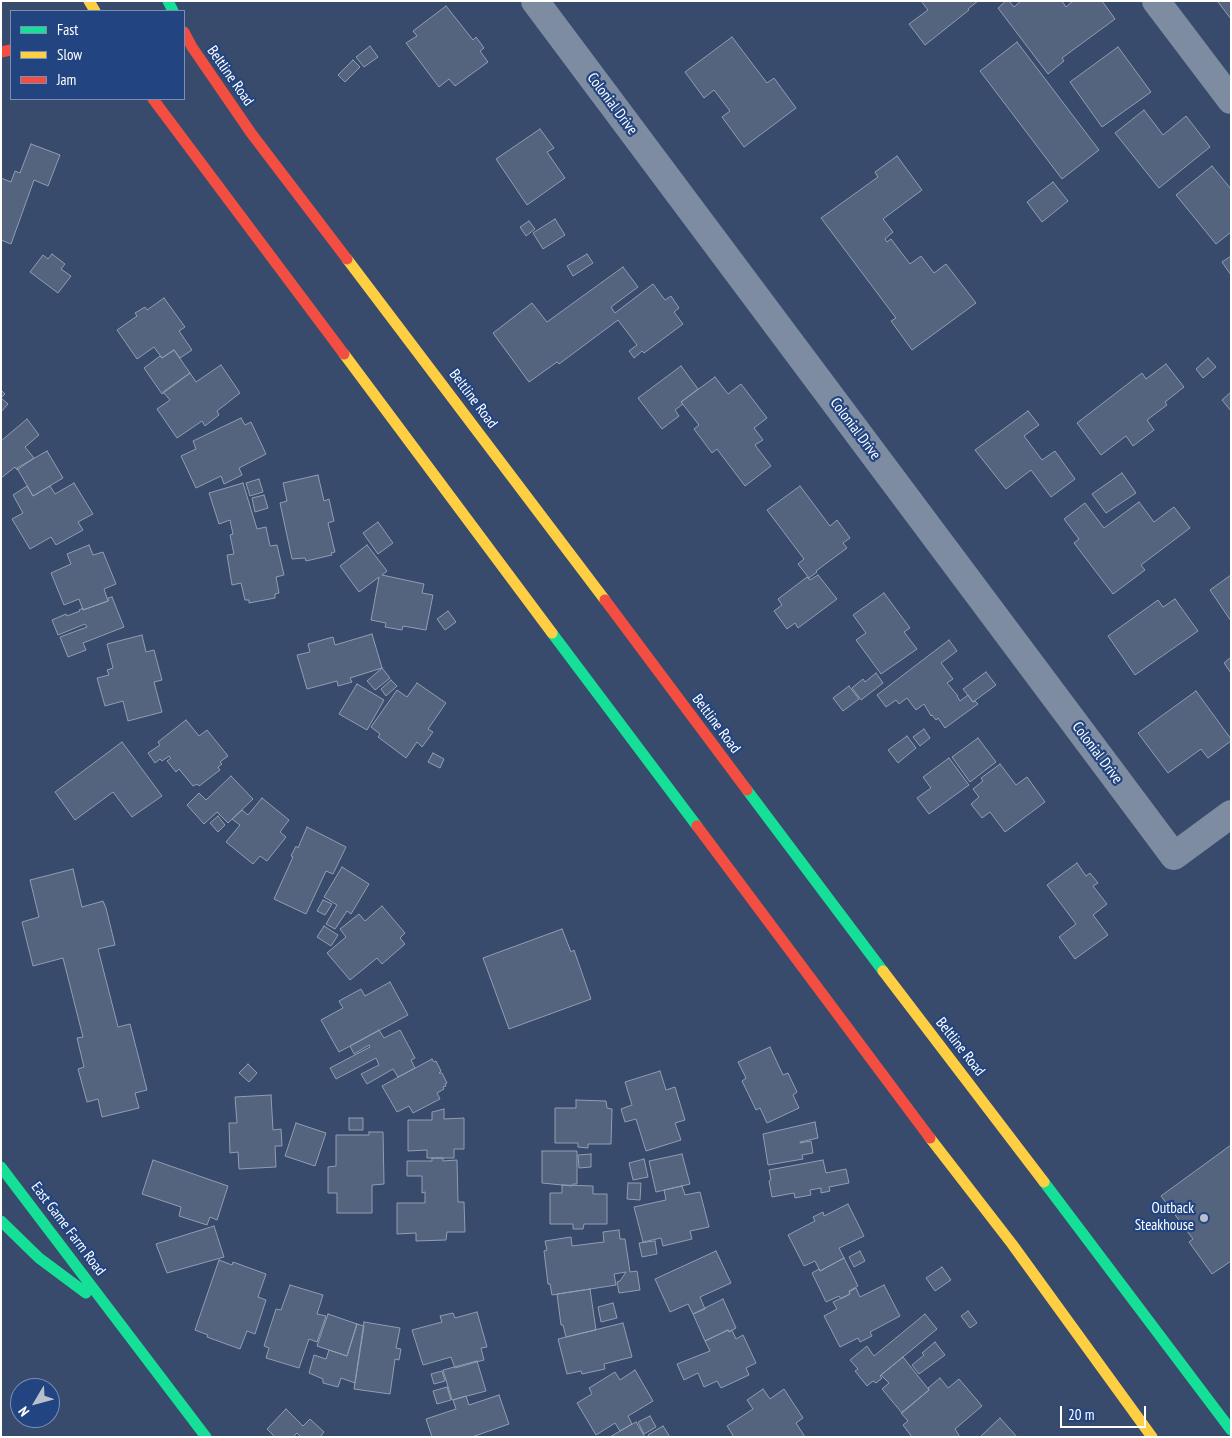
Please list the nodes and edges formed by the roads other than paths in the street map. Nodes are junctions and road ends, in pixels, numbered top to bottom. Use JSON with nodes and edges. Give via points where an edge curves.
{"nodes":[{"id":1,"x":535,"y":1,"type":"edge"},
{"id":2,"x":1156,"y":1,"type":"edge"},
{"id":3,"x":185,"y":34,"type":"edge"},
{"id":4,"x":154,"y":100,"type":"edge"},
{"id":5,"x":1231,"y":100,"type":"edge"},
{"id":6,"x":1231,"y":814,"type":"edge"},
{"id":7,"x":1,"y":1167,"type":"edge"},
{"id":8,"x":1,"y":1221,"type":"edge"},
{"id":9,"x":110,"y":1310,"type":"junction"},
{"id":10,"x":1231,"y":1430,"type":"edge"},
{"id":11,"x":206,"y":1437,"type":"edge"},
{"id":12,"x":1152,"y":1437,"type":"edge"}],
"edges":[{"from":1,"to":6,"type":"street","name":"Colonial Drive","via":[[1174,856]]},
{"from":2,"to":5,"type":"street"},
{"from":3,"to":10,"type":"main road","name":"Beltline Road","via":[[251,133]]},
{"from":4,"to":12,"type":"main road","via":[[926,1134],[1012,1244]]},
{"from":7,"to":9,"type":"main road","name":"East Game Farm Road"},
{"from":8,"to":9,"type":"main road","name":"East Game Farm Road","via":[[39,1258]]},
{"from":9,"to":11,"type":"main road","name":"East Game Farm Road"}]}
